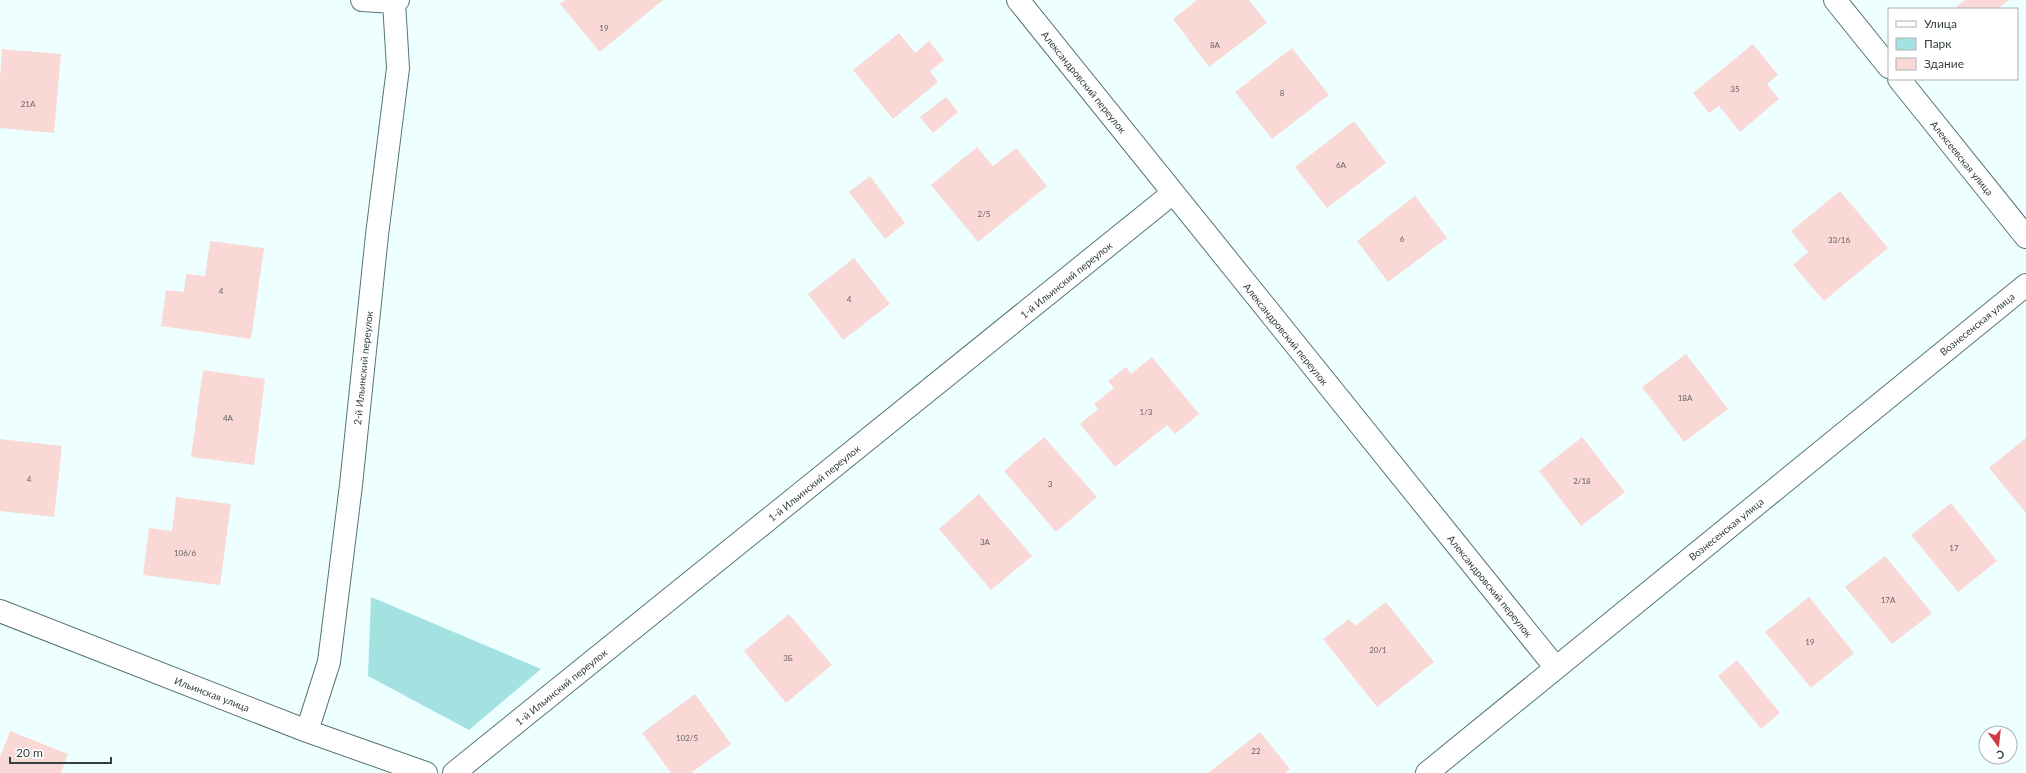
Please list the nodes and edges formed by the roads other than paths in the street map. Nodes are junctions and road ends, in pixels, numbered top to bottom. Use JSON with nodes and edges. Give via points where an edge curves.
{"nodes":[{"id":1,"x":362,"y":0,"type":"edge"},
{"id":2,"x":1018,"y":0,"type":"edge"},
{"id":3,"x":1835,"y":0,"type":"edge"},
{"id":4,"x":396,"y":1,"type":"edge"},
{"id":5,"x":1888,"y":66,"type":"edge"},
{"id":6,"x":1900,"y":80,"type":"edge"},
{"id":7,"x":1173,"y":194,"type":"junction"},
{"id":8,"x":2026,"y":236,"type":"edge"},
{"id":9,"x":2026,"y":284,"type":"edge"},
{"id":10,"x":0,"y":611,"type":"edge"},
{"id":11,"x":1556,"y":668,"type":"junction"},
{"id":12,"x":307,"y":731,"type":"junction"},
{"id":13,"x":426,"y":773,"type":"edge"},
{"id":14,"x":454,"y":773,"type":"edge"},
{"id":15,"x":1427,"y":773,"type":"edge"}],
"edges":[{"from":1,"to":4,"type":"street"},
{"from":2,"to":7,"type":"street","name":"Александровский переулок"},
{"from":3,"to":5,"type":"street"},
{"from":4,"to":12,"type":"street","name":"2-й Ильинский переулок","via":[[398,68],[377,235],[350,493],[329,662]]},
{"from":6,"to":8,"type":"street","name":"Алексеевская улица"},
{"from":7,"to":11,"type":"street","name":"Александровский переулок"},
{"from":7,"to":14,"type":"street","name":"1-й Ильинский переулок"},
{"from":9,"to":11,"type":"street","name":"Вознесенская улица"},
{"from":10,"to":12,"type":"street","name":"Ильинская улица"},
{"from":11,"to":15,"type":"street","name":"Вознесенская улица"},
{"from":12,"to":13,"type":"street","name":"Ильинская улица"}]}
